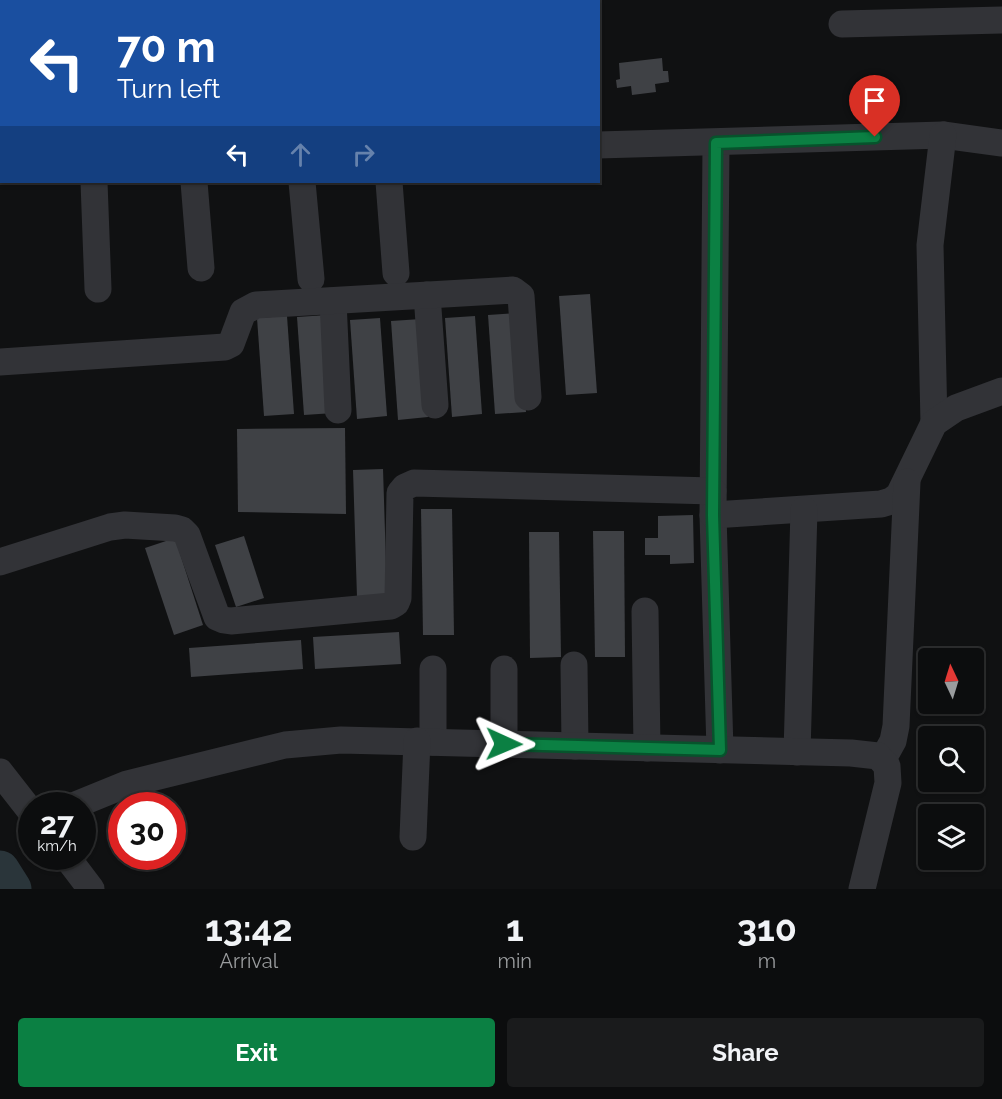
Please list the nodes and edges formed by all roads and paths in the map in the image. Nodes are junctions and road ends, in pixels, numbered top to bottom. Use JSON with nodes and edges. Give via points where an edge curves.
{"nodes":[{"id":1,"x":1002,"y":20,"type":"edge"},
{"id":2,"x":842,"y":24,"type":"dead end"},
{"id":3,"x":943,"y":135,"type":"junction"},
{"id":4,"x":716,"y":143,"type":"junction"},
{"id":5,"x":1002,"y":143,"type":"edge"},
{"id":6,"x":600,"y":145,"type":"edge"},
{"id":7,"x":94,"y":183,"type":"edge"},
{"id":8,"x":194,"y":183,"type":"edge"},
{"id":9,"x":302,"y":183,"type":"edge"},
{"id":10,"x":389,"y":183,"type":"edge"},
{"id":11,"x":201,"y":268,"type":"dead end"},
{"id":12,"x":396,"y":273,"type":"dead end"},
{"id":13,"x":311,"y":279,"type":"dead end"},
{"id":14,"x":98,"y":289,"type":"dead end"},
{"id":15,"x":427,"y":295,"type":"junction"},
{"id":16,"x":333,"y":301,"type":"junction"},
{"id":17,"x":0,"y":362,"type":"edge"},
{"id":18,"x":1002,"y":391,"type":"edge"},
{"id":19,"x":528,"y":397,"type":"dead end"},
{"id":20,"x":435,"y":405,"type":"dead end"},
{"id":21,"x":338,"y":410,"type":"dead end"},
{"id":22,"x":934,"y":423,"type":"junction"},
{"id":23,"x":907,"y":482,"type":"junction"},
{"id":24,"x":713,"y":503,"type":"junction"},
{"id":25,"x":804,"y":510,"type":"junction"},
{"id":26,"x":0,"y":562,"type":"edge"},
{"id":27,"x":645,"y":610,"type":"dead end"},
{"id":28,"x":574,"y":665,"type":"dead end"},
{"id":29,"x":433,"y":669,"type":"dead end"},
{"id":30,"x":504,"y":669,"type":"dead end"},
{"id":31,"x":425,"y":742,"type":"junction"},
{"id":32,"x":504,"y":744,"type":"junction"},
{"id":33,"x":575,"y":746,"type":"junction"},
{"id":34,"x":647,"y":748,"type":"junction"},
{"id":35,"x":720,"y":750,"type":"junction"},
{"id":36,"x":797,"y":752,"type":"junction"},
{"id":37,"x":884,"y":759,"type":"junction"},
{"id":38,"x":0,"y":772,"type":"edge"},
{"id":39,"x":18,"y":795,"type":"edge"},
{"id":40,"x":96,"y":797,"type":"edge"},
{"id":41,"x":414,"y":837,"type":"dead end"},
{"id":42,"x":77,"y":870,"type":"edge"},
{"id":43,"x":91,"y":889,"type":"edge"},
{"id":44,"x":862,"y":889,"type":"edge"}],
"edges":[{"from":1,"to":2,"type":"street"},
{"from":3,"to":4,"type":"street"},
{"from":3,"to":5,"type":"street"},
{"from":3,"to":22,"type":"street","via":[[930,245]]},
{"from":4,"to":6,"type":"street"},
{"from":4,"to":24,"type":"street"},
{"from":7,"to":14,"type":"street"},
{"from":8,"to":11,"type":"street"},
{"from":9,"to":13,"type":"street"},
{"from":10,"to":12,"type":"street"},
{"from":15,"to":16,"type":"street"},
{"from":15,"to":19,"type":"street","via":[[518,292]]},
{"from":15,"to":20,"type":"street"},
{"from":16,"to":17,"type":"street","via":[[248,308],[231,344],[218,348]]},
{"from":16,"to":21,"type":"street"},
{"from":18,"to":22,"type":"street","via":[[956,408]]},
{"from":22,"to":23,"type":"street"},
{"from":23,"to":25,"type":"street","via":[[899,495],[881,504]]},
{"from":23,"to":37,"type":"street","via":[[896,726]]},
{"from":24,"to":25,"type":"street"},
{"from":24,"to":26,"type":"street","via":[[414,483],[400,494],[396,603],[231,621],[217,617],[187,535],[175,528],[110,527]]},
{"from":24,"to":35,"type":"street"},
{"from":25,"to":36,"type":"street"},
{"from":27,"to":34,"type":"street"},
{"from":28,"to":33,"type":"street"},
{"from":29,"to":31,"type":"street"},
{"from":30,"to":32,"type":"street"},
{"from":31,"to":32,"type":"street"},
{"from":31,"to":40,"type":"street","via":[[341,740],[285,745],[127,784]]},
{"from":31,"to":41,"type":"street"},
{"from":32,"to":33,"type":"street"},
{"from":33,"to":34,"type":"street"},
{"from":34,"to":35,"type":"street"},
{"from":35,"to":36,"type":"street"},
{"from":36,"to":37,"type":"street","via":[[851,753]]},
{"from":37,"to":44,"type":"street","via":[[888,783]]},
{"from":38,"to":39,"type":"street"},
{"from":42,"to":43,"type":"street"}]}
